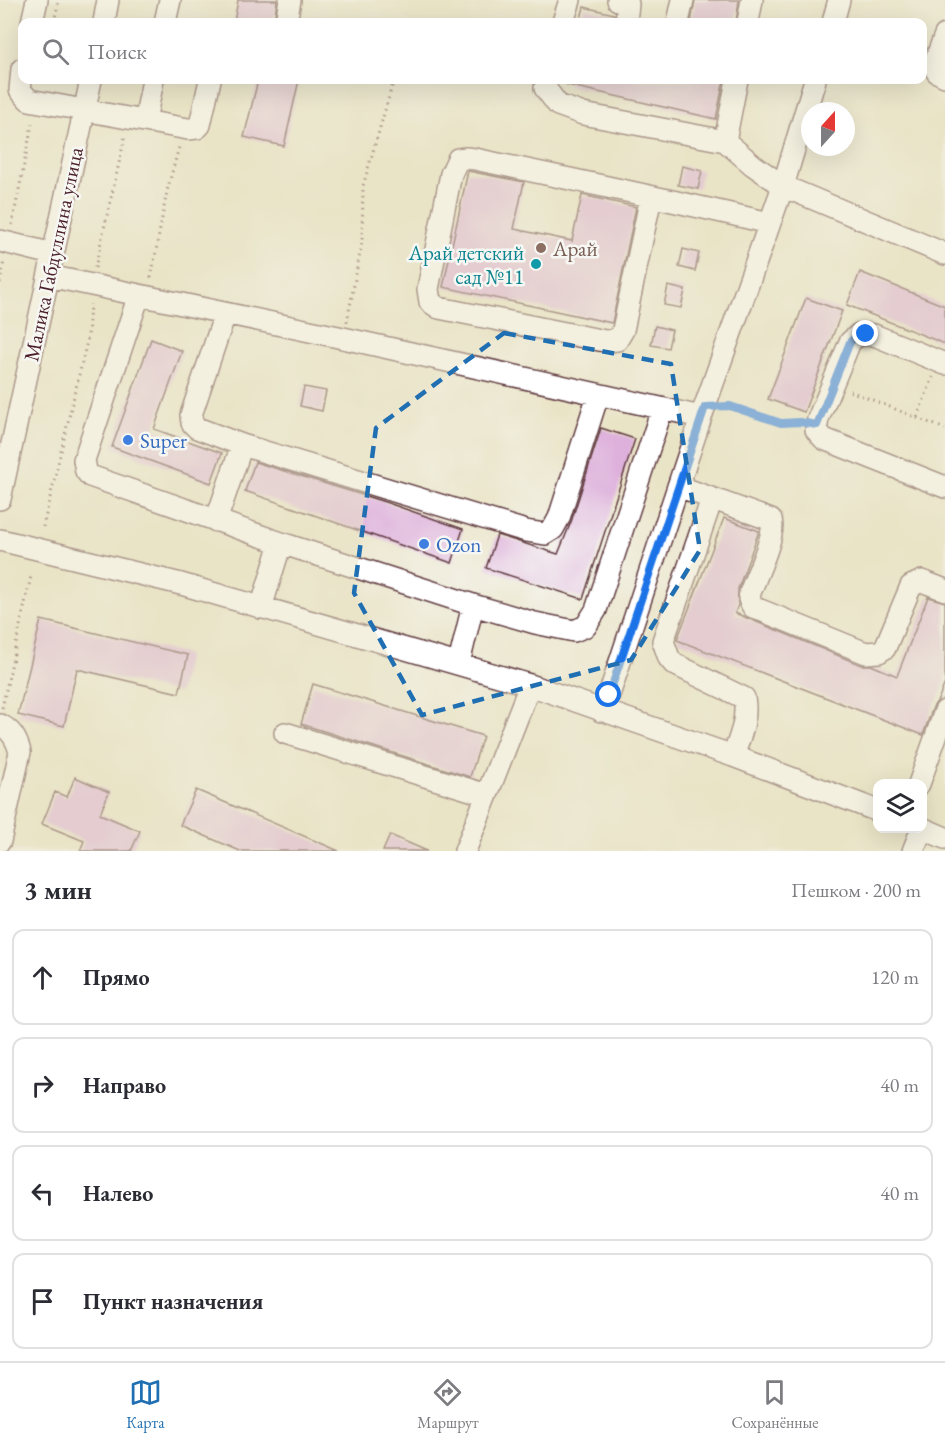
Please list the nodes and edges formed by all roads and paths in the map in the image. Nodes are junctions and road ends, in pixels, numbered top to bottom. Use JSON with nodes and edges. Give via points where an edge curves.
{"nodes":[{"id":1,"x":37,"y":0,"type":"edge"},
{"id":2,"x":59,"y":0,"type":"edge"},
{"id":3,"x":108,"y":0,"type":"edge"},
{"id":4,"x":170,"y":0,"type":"edge"},
{"id":5,"x":290,"y":0,"type":"edge"},
{"id":6,"x":570,"y":0,"type":"edge"},
{"id":7,"x":618,"y":0,"type":"edge"},
{"id":8,"x":683,"y":0,"type":"edge"},
{"id":9,"x":752,"y":0,"type":"edge"},
{"id":10,"x":839,"y":0,"type":"edge"},
{"id":11,"x":33,"y":18,"type":"edge"},
{"id":12,"x":55,"y":18,"type":"edge"},
{"id":13,"x":105,"y":18,"type":"edge"},
{"id":14,"x":166,"y":18,"type":"edge"},
{"id":15,"x":287,"y":18,"type":"edge"},
{"id":16,"x":564,"y":18,"type":"edge"},
{"id":17,"x":626,"y":18,"type":"edge"},
{"id":18,"x":679,"y":18,"type":"edge"},
{"id":19,"x":749,"y":18,"type":"edge"},
{"id":20,"x":833,"y":18,"type":"edge"},
{"id":21,"x":945,"y":35,"type":"edge"},
{"id":22,"x":945,"y":76,"type":"edge"},
{"id":23,"x":21,"y":84,"type":"edge"},
{"id":24,"x":90,"y":84,"type":"edge"},
{"id":25,"x":152,"y":84,"type":"edge"},
{"id":26,"x":209,"y":84,"type":"edge"},
{"id":27,"x":391,"y":84,"type":"edge"},
{"id":28,"x":546,"y":84,"type":"edge"},
{"id":29,"x":736,"y":84,"type":"edge"},
{"id":30,"x":814,"y":84,"type":"edge"},
{"id":31,"x":37,"y":102,"type":"junction"},
{"id":32,"x":85,"y":110,"type":"junction"},
{"id":33,"x":145,"y":121,"type":"junction"},
{"id":34,"x":189,"y":129,"type":"junction"},
{"id":35,"x":725,"y":141,"type":"junction"},
{"id":36,"x":783,"y":186,"type":"junction"},
{"id":37,"x":651,"y":196,"type":"junction"},
{"id":38,"x":769,"y":223,"type":"junction"},
{"id":39,"x":4,"y":242,"type":"edge"},
{"id":40,"x":53,"y":254,"type":"junction"},
{"id":41,"x":945,"y":254,"type":"edge"},
{"id":42,"x":49,"y":276,"type":"junction"},
{"id":43,"x":0,"y":283,"type":"edge"},
{"id":44,"x":143,"y":296,"type":"junction"},
{"id":45,"x":225,"y":314,"type":"junction"},
{"id":46,"x":343,"y":338,"type":"junction"},
{"id":47,"x":942,"y":363,"type":"edge"},
{"id":48,"x":832,"y":384,"type":"junction"},
{"id":49,"x":598,"y":395,"type":"junction"},
{"id":50,"x":662,"y":409,"type":"junction"},
{"id":51,"x":703,"y":412,"type":"junction"},
{"id":52,"x":917,"y":417,"type":"junction"},
{"id":53,"x":817,"y":425,"type":"junction"},
{"id":54,"x":945,"y":429,"type":"edge"},
{"id":55,"x":242,"y":446,"type":"junction"},
{"id":56,"x":678,"y":486,"type":"junction"},
{"id":57,"x":945,"y":487,"type":"edge"},
{"id":58,"x":0,"y":499,"type":"edge"},
{"id":59,"x":712,"y":500,"type":"junction"},
{"id":60,"x":216,"y":521,"type":"junction"},
{"id":61,"x":0,"y":540,"type":"edge"},
{"id":62,"x":281,"y":543,"type":"junction"},
{"id":63,"x":32,"y":576,"type":"dead end"},
{"id":64,"x":945,"y":590,"type":"edge"},
{"id":65,"x":473,"y":604,"type":"junction"},
{"id":66,"x":261,"y":608,"type":"junction"},
{"id":67,"x":459,"y":663,"type":"junction"},
{"id":68,"x":530,"y":685,"type":"junction"},
{"id":69,"x":601,"y":711,"type":"junction"},
{"id":70,"x":945,"y":711,"type":"edge"},
{"id":71,"x":0,"y":715,"type":"edge"},
{"id":72,"x":0,"y":725,"type":"edge"},
{"id":73,"x":285,"y":732,"type":"dead end"},
{"id":74,"x":733,"y":756,"type":"junction"},
{"id":75,"x":936,"y":759,"type":"edge"},
{"id":76,"x":922,"y":779,"type":"edge"},
{"id":77,"x":487,"y":795,"type":"junction"},
{"id":78,"x":873,"y":809,"type":"edge"},
{"id":79,"x":927,"y":830,"type":"edge"},
{"id":80,"x":920,"y":833,"type":"edge"},
{"id":81,"x":945,"y":838,"type":"edge"},
{"id":82,"x":0,"y":841,"type":"edge"},
{"id":83,"x":465,"y":851,"type":"edge"},
{"id":84,"x":913,"y":851,"type":"edge"}],
"edges":[{"from":1,"to":11,"type":"street"},
{"from":2,"to":12,"type":"path"},
{"from":3,"to":13,"type":"street"},
{"from":4,"to":14,"type":"street"},
{"from":5,"to":15,"type":"street"},
{"from":6,"to":16,"type":"street"},
{"from":7,"to":17,"type":"street","via":[[628,4]]},
{"from":8,"to":18,"type":"street"},
{"from":9,"to":19,"type":"street"},
{"from":10,"to":20,"type":"street"},
{"from":21,"to":22,"type":"street","via":[[934,64],[937,72]]},
{"from":23,"to":31,"type":"street","via":[[20,90],[29,100]]},
{"from":24,"to":32,"type":"street","name":"Малика Габдуллина улица"},
{"from":25,"to":33,"type":"street"},
{"from":26,"to":34,"type":"street","via":[[200,125]]},
{"from":27,"to":46,"type":"path","via":[[363,186],[362,242]]},
{"from":28,"to":35,"type":"street","via":[[558,105],[583,114]]},
{"from":29,"to":35,"type":"street"},
{"from":30,"to":36,"type":"street"},
{"from":31,"to":32,"type":"street"},
{"from":31,"to":39,"type":"path"},
{"from":32,"to":33,"type":"street"},
{"from":32,"to":40,"type":"street","name":"Малика Габдуллина улица"},
{"from":33,"to":34,"type":"street"},
{"from":34,"to":44,"type":"path","via":[[180,145],[167,191]]},
{"from":35,"to":36,"type":"street"},
{"from":36,"to":38,"type":"street"},
{"from":36,"to":41,"type":"street"},
{"from":37,"to":37,"type":"street","via":[[475,159],[458,159],[451,174],[428,289],[430,302],[440,308],[605,341],[617,340],[623,330]]},
{"from":37,"to":38,"type":"street"},
{"from":38,"to":51,"type":"street"},
{"from":39,"to":40,"type":"street"},
{"from":39,"to":43,"type":"path"},
{"from":40,"to":42,"type":"street","name":"Малика Габдуллина улица"},
{"from":42,"to":44,"type":"street"},
{"from":42,"to":58,"type":"street","name":"Малика Габдуллина улица"},
{"from":44,"to":45,"type":"street"},
{"from":44,"to":60,"type":"street","via":[[84,460],[86,471],[95,479]]},
{"from":45,"to":46,"type":"street"},
{"from":45,"to":55,"type":"street","via":[[191,415],[192,423]]},
{"from":46,"to":49,"type":"street"},
{"from":47,"to":48,"type":"street","via":[[874,335],[859,334],[850,342]]},
{"from":47,"to":52,"type":"path"},
{"from":48,"to":52,"type":"path"},
{"from":48,"to":53,"type":"street"},
{"from":49,"to":50,"type":"street"},
{"from":49,"to":55,"type":"street","via":[[559,518],[545,534]]},
{"from":50,"to":51,"type":"street"},
{"from":50,"to":65,"type":"street","via":[[596,610],[586,626],[574,631]]},
{"from":51,"to":53,"type":"path","via":[[730,406],[781,423]]},
{"from":51,"to":56,"type":"street"},
{"from":52,"to":54,"type":"path"},
{"from":53,"to":57,"type":"street","via":[[824,439]]},
{"from":55,"to":60,"type":"street"},
{"from":56,"to":59,"type":"street"},
{"from":56,"to":69,"type":"street"},
{"from":59,"to":64,"type":"street","via":[[743,508],[774,525],[750,593],[753,607],[866,653],[885,648],[911,586],[922,581]]},
{"from":59,"to":74,"type":"street","via":[[663,642],[674,664],[744,698],[744,726]]},
{"from":60,"to":62,"type":"street"},
{"from":61,"to":66,"type":"street"},
{"from":62,"to":65,"type":"street"},
{"from":62,"to":66,"type":"street"},
{"from":63,"to":71,"type":"path"},
{"from":65,"to":67,"type":"street"},
{"from":66,"to":67,"type":"street"},
{"from":67,"to":68,"type":"street"},
{"from":68,"to":69,"type":"street"},
{"from":68,"to":77,"type":"street"},
{"from":69,"to":74,"type":"street"},
{"from":70,"to":75,"type":"street"},
{"from":72,"to":82,"type":"street","via":[[13,734],[20,752]]},
{"from":73,"to":77,"type":"street"},
{"from":74,"to":78,"type":"street"},
{"from":75,"to":76,"type":"street"},
{"from":77,"to":83,"type":"street"},
{"from":79,"to":81,"type":"street"},
{"from":80,"to":84,"type":"street"}]}
